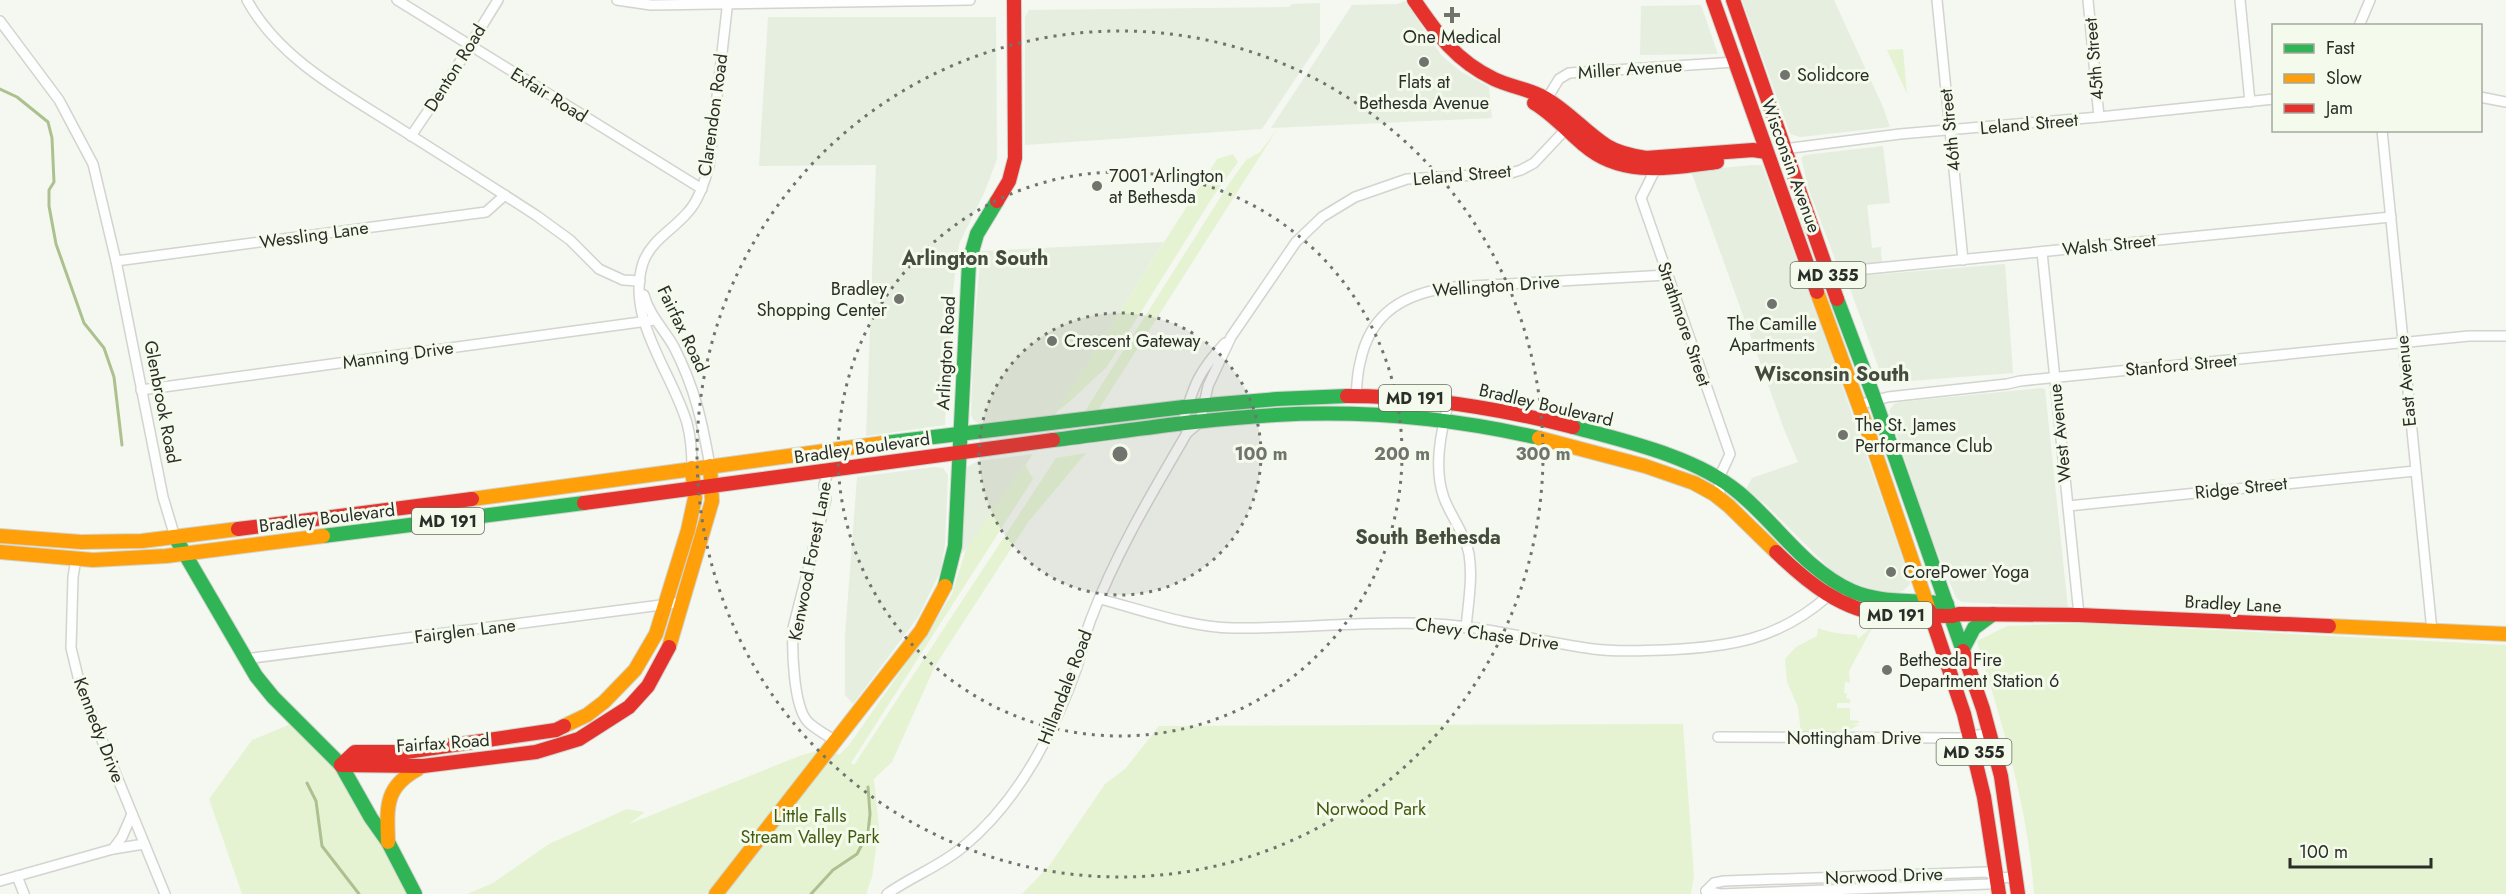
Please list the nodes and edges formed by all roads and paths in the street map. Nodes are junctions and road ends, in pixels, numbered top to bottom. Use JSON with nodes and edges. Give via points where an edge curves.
{"nodes":[{"id":1,"x":247,"y":0,"type":"edge"},
{"id":2,"x":398,"y":0,"type":"edge"},
{"id":3,"x":498,"y":0,"type":"edge"},
{"id":4,"x":617,"y":0,"type":"edge"},
{"id":5,"x":970,"y":0,"type":"edge"},
{"id":6,"x":1014,"y":0,"type":"edge"},
{"id":7,"x":1414,"y":0,"type":"edge"},
{"id":8,"x":1713,"y":0,"type":"edge"},
{"id":9,"x":1733,"y":0,"type":"edge"},
{"id":10,"x":1937,"y":0,"type":"edge"},
{"id":11,"x":2088,"y":0,"type":"edge"},
{"id":12,"x":2240,"y":0,"type":"edge"},
{"id":13,"x":2370,"y":0,"type":"edge"},
{"id":14,"x":727,"y":2,"type":"edge"},
{"id":15,"x":2360,"y":24,"type":"edge"},
{"id":16,"x":2,"y":26,"type":"edge"},
{"id":17,"x":469,"y":45,"type":"junction"},
{"id":18,"x":1735,"y":62,"type":"junction"},
{"id":19,"x":2482,"y":97,"type":"edge"},
{"id":20,"x":2272,"y":99,"type":"edge"},
{"id":21,"x":2250,"y":102,"type":"junction"},
{"id":22,"x":2506,"y":102,"type":"edge"},
{"id":23,"x":1544,"y":103,"type":"junction"},
{"id":24,"x":2099,"y":117,"type":"junction"},
{"id":25,"x":1566,"y":129,"type":"junction"},
{"id":26,"x":1949,"y":131,"type":"junction"},
{"id":27,"x":2382,"y":132,"type":"edge"},
{"id":28,"x":411,"y":136,"type":"junction"},
{"id":29,"x":1784,"y":149,"type":"junction"},
{"id":30,"x":1766,"y":152,"type":"junction"},
{"id":31,"x":1642,"y":164,"type":"junction"},
{"id":32,"x":1655,"y":170,"type":"junction"},
{"id":33,"x":702,"y":189,"type":"junction"},
{"id":34,"x":505,"y":195,"type":"junction"},
{"id":35,"x":2391,"y":217,"type":"junction"},
{"id":36,"x":2042,"y":252,"type":"junction"},
{"id":37,"x":1964,"y":260,"type":"junction"},
{"id":38,"x":116,"y":261,"type":"junction"},
{"id":39,"x":1827,"y":273,"type":"junction"},
{"id":40,"x":1667,"y":275,"type":"junction"},
{"id":41,"x":640,"y":281,"type":"junction"},
{"id":42,"x":655,"y":320,"type":"junction"},
{"id":43,"x":644,"y":322,"type":"junction"},
{"id":44,"x":2506,"y":336,"type":"edge"},
{"id":45,"x":1231,"y":337,"type":"junction"},
{"id":46,"x":2403,"y":343,"type":"junction"},
{"id":47,"x":2054,"y":377,"type":"junction"},
{"id":48,"x":141,"y":390,"type":"junction"},
{"id":49,"x":1356,"y":396,"type":"junction"},
{"id":50,"x":1875,"y":400,"type":"junction"},
{"id":51,"x":1449,"y":401,"type":"junction"},
{"id":52,"x":1204,"y":405,"type":"junction"},
{"id":53,"x":1858,"y":405,"type":"junction"},
{"id":54,"x":1188,"y":406,"type":"junction"},
{"id":55,"x":1444,"y":419,"type":"junction"},
{"id":56,"x":1200,"y":422,"type":"junction"},
{"id":57,"x":1185,"y":428,"type":"junction"},
{"id":58,"x":960,"y":434,"type":"junction"},
{"id":59,"x":959,"y":452,"type":"junction"},
{"id":60,"x":710,"y":466,"type":"junction"},
{"id":61,"x":692,"y":468,"type":"junction"},
{"id":62,"x":2415,"y":471,"type":"junction"},
{"id":63,"x":1719,"y":478,"type":"junction"},
{"id":64,"x":826,"y":479,"type":"junction"},
{"id":65,"x":1686,"y":480,"type":"junction"},
{"id":66,"x":712,"y":486,"type":"junction"},
{"id":67,"x":694,"y":488,"type":"junction"},
{"id":68,"x":1720,"y":498,"type":"junction"},
{"id":69,"x":2067,"y":506,"type":"junction"},
{"id":70,"x":0,"y":536,"type":"edge"},
{"id":71,"x":175,"y":537,"type":"junction"},
{"id":72,"x":0,"y":552,"type":"edge"},
{"id":73,"x":184,"y":554,"type":"junction"},
{"id":74,"x":76,"y":559,"type":"junction"},
{"id":75,"x":1828,"y":596,"type":"junction"},
{"id":76,"x":1100,"y":598,"type":"junction"},
{"id":77,"x":1926,"y":600,"type":"junction"},
{"id":78,"x":684,"y":602,"type":"junction"},
{"id":79,"x":667,"y":604,"type":"junction"},
{"id":80,"x":1953,"y":611,"type":"junction"},
{"id":81,"x":1993,"y":614,"type":"junction"},
{"id":82,"x":1931,"y":615,"type":"junction"},
{"id":83,"x":2079,"y":615,"type":"junction"},
{"id":84,"x":1466,"y":628,"type":"junction"},
{"id":85,"x":2432,"y":631,"type":"junction"},
{"id":86,"x":2506,"y":634,"type":"edge"},
{"id":87,"x":1963,"y":649,"type":"junction"},
{"id":88,"x":245,"y":660,"type":"junction"},
{"id":89,"x":1990,"y":733,"type":"junction"},
{"id":90,"x":1718,"y":737,"type":"dead end"},
{"id":91,"x":1971,"y":737,"type":"junction"},
{"id":92,"x":835,"y":741,"type":"junction"},
{"id":93,"x":470,"y":744,"type":"junction"},
{"id":94,"x":472,"y":761,"type":"junction"},
{"id":95,"x":341,"y":765,"type":"junction"},
{"id":96,"x":423,"y":766,"type":"junction"},
{"id":97,"x":132,"y":814,"type":"junction"},
{"id":98,"x":388,"y":842,"type":"junction"},
{"id":99,"x":144,"y":844,"type":"junction"},
{"id":100,"x":113,"y":849,"type":"junction"},
{"id":101,"x":1896,"y":875,"type":"junction"},
{"id":102,"x":17,"y":876,"type":"junction"},
{"id":103,"x":2016,"y":877,"type":"junction"},
{"id":104,"x":1807,"y":878,"type":"junction"},
{"id":105,"x":1997,"y":878,"type":"junction"},
{"id":106,"x":0,"y":881,"type":"edge"},
{"id":107,"x":1896,"y":887,"type":"junction"},
{"id":108,"x":1808,"y":891,"type":"junction"},
{"id":109,"x":1706,"y":892,"type":"edge"},
{"id":110,"x":24,"y":894,"type":"edge"},
{"id":111,"x":165,"y":894,"type":"edge"},
{"id":112,"x":416,"y":894,"type":"edge"},
{"id":113,"x":716,"y":894,"type":"edge"},
{"id":114,"x":887,"y":894,"type":"edge"},
{"id":115,"x":1999,"y":894,"type":"edge"},
{"id":116,"x":2018,"y":894,"type":"edge"}],
"edges":[{"from":1,"to":28,"type":"street","name":"Fairfax Road","via":[[289,52],[326,82]]},
{"from":2,"to":17,"type":"street","name":"Exfair Road"},
{"from":3,"to":17,"type":"street","name":"Denton Road"},
{"from":4,"to":14,"type":"street","via":[[651,5]]},
{"from":5,"to":14,"type":"street"},
{"from":6,"to":58,"type":"main road","name":"Arlington Road","via":[[1016,150],[1010,180],[977,234],[970,256]]},
{"from":7,"to":23,"type":"main road","via":[[1454,54],[1479,72],[1518,89],[1524,98]]},
{"from":8,"to":18,"type":"main road","name":"Wisconsin Avenue","number":"MD 355"},
{"from":9,"to":29,"type":"main road","name":"Wisconsin Avenue","number":"MD 355"},
{"from":10,"to":26,"type":"street","name":"46th Street"},
{"from":11,"to":24,"type":"street","name":"45th Street"},
{"from":12,"to":21,"type":"street"},
{"from":13,"to":15,"type":"street"},
{"from":14,"to":33,"type":"street","name":"Clarendon Road","via":[[712,151]]},
{"from":16,"to":38,"type":"street","name":"Glenbrook Road","via":[[59,100],[85,146],[101,191]]},
{"from":17,"to":28,"type":"street","name":"Denton Road"},
{"from":17,"to":33,"type":"street","name":"Exfair Road"},
{"from":18,"to":23,"type":"street","name":"Miller Avenue","via":[[1569,73],[1559,79]]},
{"from":18,"to":30,"type":"main road","name":"Wisconsin Avenue","number":"MD 355"},
{"from":19,"to":22,"type":"street"},
{"from":20,"to":21,"type":"street","name":"Leland Street"},
{"from":21,"to":24,"type":"street","name":"Leland Street"},
{"from":23,"to":25,"type":"main road"},
{"from":23,"to":31,"type":"main road","via":[[1608,147]]},
{"from":24,"to":26,"type":"street","name":"Leland Street"},
{"from":25,"to":31,"type":"main road","via":[[1601,158],[1621,167]]},
{"from":25,"to":45,"type":"street","name":"Leland Street","via":[[1534,163],[1521,170],[1407,179],[1355,197],[1322,217],[1296,242]]},
{"from":26,"to":29,"type":"street","name":"Leland Street"},
{"from":26,"to":37,"type":"street","name":"46th Street"},
{"from":27,"to":35,"type":"street","name":"East Avenue"},
{"from":28,"to":34,"type":"street","name":"Fairfax Road"},
{"from":29,"to":30,"type":"main road"},
{"from":29,"to":39,"type":"main road","name":"Wisconsin Avenue","number":"MD 355"},
{"from":30,"to":31,"type":"main road","via":[[1753,150]]},
{"from":30,"to":32,"type":"main road","via":[[1754,157]]},
{"from":30,"to":53,"type":"main road","name":"Wisconsin Avenue","number":"MD 355"},
{"from":31,"to":32,"type":"main road"},
{"from":32,"to":40,"type":"street","name":"Strathmore Street","via":[[1641,198]]},
{"from":33,"to":41,"type":"street","name":"Clarendon Road","via":[[689,212],[648,252]]},
{"from":34,"to":38,"type":"street","name":"Wessling Lane","via":[[486,212]]},
{"from":34,"to":41,"type":"street","name":"Fairfax Road","via":[[570,240],[599,269],[623,280]]},
{"from":35,"to":36,"type":"street","name":"Walsh Street"},
{"from":35,"to":46,"type":"street","name":"East Avenue"},
{"from":36,"to":37,"type":"street","name":"Walsh Street"},
{"from":36,"to":47,"type":"street","name":"West Avenue"},
{"from":37,"to":39,"type":"street","name":"Walsh Street"},
{"from":38,"to":48,"type":"street","name":"Glenbrook Road"},
{"from":39,"to":50,"type":"main road","name":"Wisconsin Avenue","number":"MD 355"},
{"from":40,"to":49,"type":"street","name":"Wellington Drive","via":[[1453,287],[1408,297],[1389,310],[1368,339]]},
{"from":40,"to":63,"type":"street","name":"Strathmore Street","via":[[1730,454]]},
{"from":41,"to":42,"type":"street","name":"Fairfax Road"},
{"from":41,"to":43,"type":"street","name":"Fairfax Road"},
{"from":42,"to":43,"type":"street","name":"Manning Drive"},
{"from":42,"to":60,"type":"street","name":"Fairfax Road","via":[[673,344],[689,380],[701,414]]},
{"from":43,"to":48,"type":"street","name":"Manning Drive"},
{"from":43,"to":61,"type":"street","name":"Fairfax Road","via":[[687,424]]},
{"from":44,"to":46,"type":"street","name":"Stanford Street"},
{"from":45,"to":52,"type":"street","name":"Leland Street","via":[[1208,386]]},
{"from":45,"to":54,"type":"street","name":"Leland Street","via":[[1197,377]]},
{"from":46,"to":47,"type":"street","name":"Stanford Street"},
{"from":46,"to":62,"type":"street","name":"East Avenue"},
{"from":47,"to":50,"type":"street","name":"Stanford Street"},
{"from":47,"to":69,"type":"street","name":"West Avenue"},
{"from":48,"to":71,"type":"street","name":"Glenbrook Road"},
{"from":49,"to":51,"type":"main road","name":"Bradley Boulevard","number":"MD 191"},
{"from":49,"to":52,"type":"main road","name":"Bradley Boulevard","number":"MD 191","via":[[1268,398]]},
{"from":50,"to":53,"type":"street","name":"Stanford Street"},
{"from":50,"to":80,"type":"main road","name":"Wisconsin Avenue","number":"MD 355"},
{"from":51,"to":55,"type":"street"},
{"from":51,"to":63,"type":"main road","name":"Bradley Boulevard","number":"MD 191","via":[[1590,431],[1665,455]]},
{"from":52,"to":54,"type":"main road","name":"Bradley Boulevard","number":"MD 191"},
{"from":52,"to":56,"type":"street","name":"Leland Street"},
{"from":53,"to":77,"type":"main road","name":"Wisconsin Avenue","number":"MD 355"},
{"from":54,"to":57,"type":"street","name":"Leland Street"},
{"from":54,"to":58,"type":"main road","name":"Bradley Boulevard","number":"MD 191"},
{"from":55,"to":56,"type":"main road","name":"Bradley Boulevard","number":"MD 191","via":[[1307,413]]},
{"from":55,"to":65,"type":"main road","name":"Bradley Boulevard","number":"MD 191","via":[[1532,435]]},
{"from":55,"to":84,"type":"street","via":[[1440,475],[1444,498],[1469,554]]},
{"from":56,"to":57,"type":"main road","name":"Bradley Boulevard","number":"MD 191"},
{"from":57,"to":59,"type":"main road","name":"Bradley Boulevard","number":"MD 191"},
{"from":57,"to":76,"type":"street","name":"Hillandale Road","via":[[1130,531]]},
{"from":58,"to":59,"type":"main road","name":"Arlington Road"},
{"from":58,"to":60,"type":"main road","name":"Bradley Boulevard","number":"MD 191"},
{"from":59,"to":64,"type":"main road","name":"Bradley Boulevard","number":"MD 191"},
{"from":59,"to":92,"type":"main road","name":"Arlington Road","via":[[955,546],[945,585],[921,631]]},
{"from":60,"to":61,"type":"main road","name":"Bradley Boulevard","number":"MD 191"},
{"from":60,"to":66,"type":"main road","name":"Fairfax Road"},
{"from":61,"to":67,"type":"main road","name":"Fairfax Road"},
{"from":61,"to":71,"type":"main road","name":"Bradley Boulevard","number":"MD 191"},
{"from":62,"to":69,"type":"street","name":"Ridge Street"},
{"from":62,"to":85,"type":"street","name":"East Avenue"},
{"from":63,"to":65,"type":"main road","via":[[1708,482]]},
{"from":63,"to":68,"type":"street"},
{"from":63,"to":77,"type":"main road","name":"Bradley Boulevard","number":"MD 191","via":[[1740,492],[1836,584],[1874,598]]},
{"from":64,"to":66,"type":"main road","name":"Bradley Boulevard","number":"MD 191"},
{"from":64,"to":92,"type":"street","name":"Kenwood Forest Lane","via":[[826,499],[793,628],[792,649],[800,707],[807,721]]},
{"from":65,"to":68,"type":"main road","name":"Bradley Boulevard","number":"MD 191"},
{"from":66,"to":67,"type":"main road","name":"Bradley Boulevard","number":"MD 191"},
{"from":66,"to":78,"type":"main road","name":"Fairfax Road","via":[[712,501]]},
{"from":67,"to":73,"type":"main road","name":"Bradley Boulevard","number":"MD 191"},
{"from":67,"to":79,"type":"main road","name":"Fairfax Road","via":[[688,530]]},
{"from":68,"to":75,"type":"main road","name":"Bradley Boulevard","number":"MD 191","via":[[1799,575]]},
{"from":69,"to":83,"type":"street","name":"West Avenue"},
{"from":70,"to":71,"type":"main road","name":"Bradley Boulevard","number":"MD 191","via":[[101,543]]},
{"from":71,"to":73,"type":"main road","name":"Glenbrook Road"},
{"from":72,"to":74,"type":"main road","name":"Bradley Boulevard","number":"MD 191"},
{"from":73,"to":74,"type":"main road","name":"Bradley Boulevard","number":"MD 191"},
{"from":73,"to":88,"type":"main road","name":"Glenbrook Road"},
{"from":74,"to":97,"type":"street","name":"Kennedy Drive","via":[[71,625],[75,666]]},
{"from":75,"to":82,"type":"main road","name":"Bradley Boulevard","number":"MD 191","via":[[1884,615]]},
{"from":75,"to":84,"type":"street","name":"Chevy Chase Drive","via":[[1785,626],[1709,648],[1596,650]]},
{"from":76,"to":84,"type":"street","name":"Chevy Chase Drive","via":[[1178,620],[1231,628],[1395,622]]},
{"from":76,"to":114,"type":"street","name":"Hillandale Road","via":[[1055,723],[1018,785],[965,846]]},
{"from":77,"to":80,"type":"main road","name":"Bradley Boulevard","number":"MD 191"},
{"from":77,"to":82,"type":"main road","name":"Wisconsin Avenue","number":"MD 355"},
{"from":78,"to":79,"type":"street","name":"Fairglen Lane"},
{"from":78,"to":94,"type":"main road","name":"Fairfax Road","via":[[674,636],[654,676],[628,707],[611,720],[563,746]]},
{"from":79,"to":88,"type":"street","name":"Fairglen Lane"},
{"from":79,"to":93,"type":"main road","name":"Fairfax Road","via":[[651,646],[626,682],[604,702],[556,730]]},
{"from":80,"to":81,"type":"main road","name":"Bradley Lane","number":"MD 191"},
{"from":80,"to":82,"type":"main road","name":"Bradley Boulevard","number":"MD 191"},
{"from":80,"to":87,"type":"main road","name":"Wisconsin Avenue","number":"MD 355"},
{"from":81,"to":83,"type":"main road","name":"Bradley Lane","number":"MD 191"},
{"from":81,"to":87,"type":"main road","via":[[1974,627]]},
{"from":82,"to":91,"type":"main road","name":"Wisconsin Avenue","number":"MD 355"},
{"from":83,"to":85,"type":"main road","name":"Bradley Lane","number":"MD 191"},
{"from":85,"to":86,"type":"main road","name":"Bradley Lane","number":"MD 191"},
{"from":87,"to":89,"type":"main road","name":"Wisconsin Avenue","number":"MD 355"},
{"from":88,"to":95,"type":"main road","name":"Glenbrook Road","via":[[273,697]]},
{"from":89,"to":91,"type":"street","name":"Nottingham Drive"},
{"from":89,"to":103,"type":"main road","name":"Wisconsin Avenue","number":"MD 355","via":[[2007,809]]},
{"from":90,"to":91,"type":"street","name":"Nottingham Drive"},
{"from":91,"to":105,"type":"main road","name":"Wisconsin Avenue","number":"MD 355"},
{"from":92,"to":113,"type":"main road","name":"Arlington Road"},
{"from":93,"to":94,"type":"street"},
{"from":93,"to":95,"type":"main road","name":"Fairfax Road","via":[[406,752],[364,751]]},
{"from":94,"to":96,"type":"main road","name":"Fairfax Road"},
{"from":95,"to":96,"type":"main road","name":"Fairfax Road"},
{"from":95,"to":98,"type":"main road","name":"Glenbrook Road"},
{"from":96,"to":98,"type":"main road","via":[[403,775],[393,787]]},
{"from":97,"to":99,"type":"street","name":"Kennedy Drive"},
{"from":97,"to":100,"type":"street"},
{"from":98,"to":112,"type":"main road","name":"Glenbrook Road"},
{"from":99,"to":100,"type":"street"},
{"from":99,"to":111,"type":"street","name":"Kennedy Drive"},
{"from":100,"to":102,"type":"street"},
{"from":101,"to":104,"type":"street","name":"Norwood Drive"},
{"from":101,"to":105,"type":"street","name":"Norwood Drive","via":[[1987,873]]},
{"from":101,"to":107,"type":"street"},
{"from":102,"to":106,"type":"street"},
{"from":102,"to":110,"type":"street"},
{"from":103,"to":105,"type":"street","name":"Norwood Drive"},
{"from":103,"to":116,"type":"main road","name":"Wisconsin Avenue","number":"MD 355"},
{"from":104,"to":108,"type":"street"},
{"from":104,"to":109,"type":"street","name":"Norwood Drive","via":[[1714,883]]},
{"from":105,"to":107,"type":"street","name":"Norwood Drive","via":[[1989,884]]},
{"from":105,"to":115,"type":"main road","name":"Wisconsin Avenue","number":"MD 355"},
{"from":107,"to":108,"type":"street","name":"Norwood Drive"},
{"from":108,"to":109,"type":"street","name":"Norwood Drive"}]}
